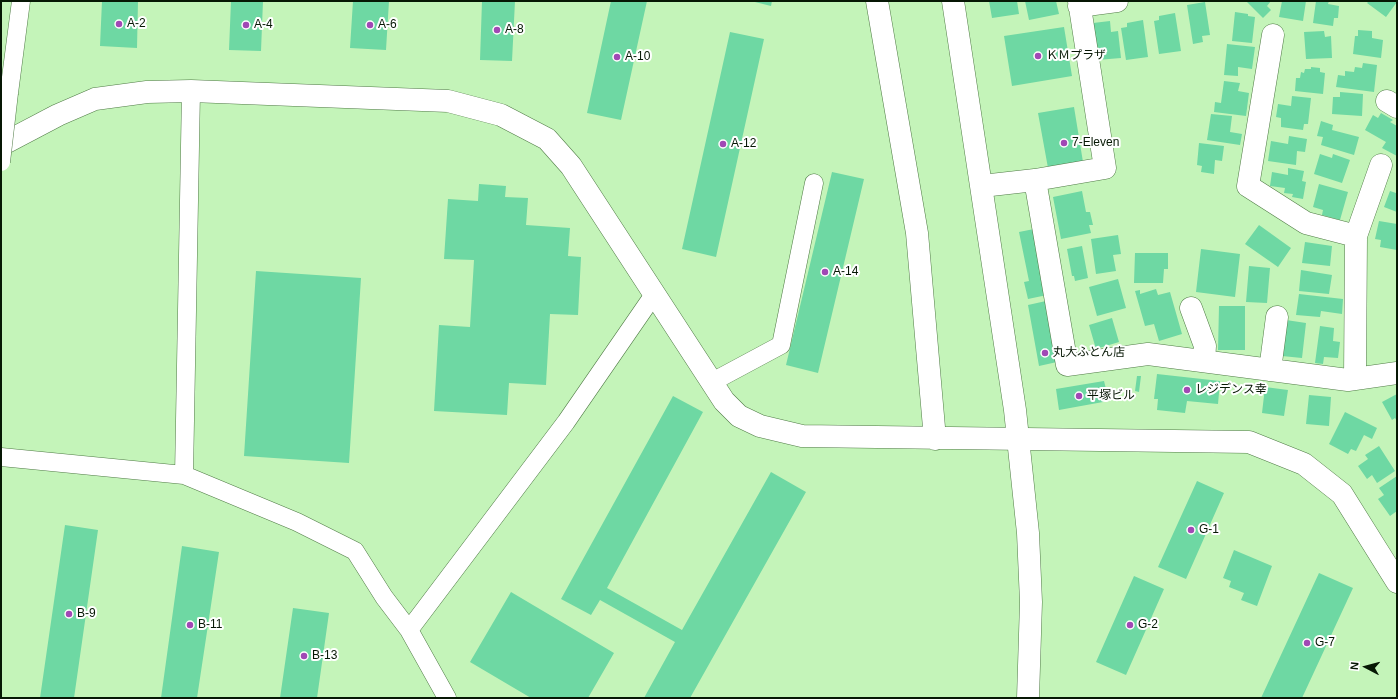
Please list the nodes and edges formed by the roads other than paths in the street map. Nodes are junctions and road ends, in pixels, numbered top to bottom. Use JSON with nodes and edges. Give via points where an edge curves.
{"nodes":[{"id":1,"x":21,"y":1,"type":"edge"},
{"id":2,"x":877,"y":1,"type":"edge"},
{"id":3,"x":953,"y":1,"type":"edge"},
{"id":4,"x":1117,"y":1,"type":"edge"},
{"id":5,"x":1079,"y":4,"type":"edge"},
{"id":6,"x":1273,"y":35,"type":"dead end"},
{"id":7,"x":191,"y":91,"type":"junction"},
{"id":8,"x":1,"y":144,"type":"edge"},
{"id":9,"x":1,"y":162,"type":"edge"},
{"id":10,"x":1381,"y":165,"type":"dead end"},
{"id":11,"x":1035,"y":180,"type":"junction"},
{"id":12,"x":814,"y":183,"type":"dead end"},
{"id":13,"x":982,"y":186,"type":"junction"},
{"id":14,"x":1356,"y":236,"type":"junction"},
{"id":15,"x":655,"y":293,"type":"junction"},
{"id":16,"x":1192,"y":308,"type":"dead end"},
{"id":17,"x":1277,"y":317,"type":"dead end"},
{"id":18,"x":1204,"y":361,"type":"junction"},
{"id":19,"x":1270,"y":370,"type":"junction"},
{"id":20,"x":1397,"y":373,"type":"edge"},
{"id":21,"x":1355,"y":379,"type":"junction"},
{"id":22,"x":712,"y":382,"type":"junction"},
{"id":23,"x":935,"y":439,"type":"junction"},
{"id":24,"x":1018,"y":440,"type":"junction"},
{"id":25,"x":1,"y":457,"type":"edge"},
{"id":26,"x":184,"y":476,"type":"junction"},
{"id":27,"x":1397,"y":582,"type":"edge"},
{"id":28,"x":409,"y":630,"type":"junction"},
{"id":29,"x":447,"y":698,"type":"edge"},
{"id":30,"x":1028,"y":698,"type":"edge"}],
"edges":[{"from":1,"to":9,"type":"street","bridge":true},
{"from":2,"to":23,"type":"street","via":[[917,233]]},
{"from":3,"to":13,"type":"street"},
{"from":4,"to":5,"type":"street"},
{"from":5,"to":11,"type":"street","via":[[1105,168]]},
{"from":6,"to":14,"type":"street","via":[[1248,186],[1306,223]]},
{"from":7,"to":8,"type":"street","via":[[147,92],[95,99]]},
{"from":7,"to":15,"type":"street","via":[[448,101],[501,115],[546,139],[571,166]]},
{"from":7,"to":26,"type":"street"},
{"from":10,"to":14,"type":"street"},
{"from":11,"to":13,"type":"street"},
{"from":11,"to":18,"type":"street","via":[[1067,365],[1148,354]]},
{"from":12,"to":22,"type":"street","via":[[781,345]]},
{"from":13,"to":24,"type":"street"},
{"from":14,"to":21,"type":"street"},
{"from":15,"to":22,"type":"street"},
{"from":15,"to":28,"type":"street","via":[[566,422]]},
{"from":16,"to":18,"type":"street","via":[[1205,346]]},
{"from":17,"to":19,"type":"street"},
{"from":18,"to":19,"type":"street"},
{"from":19,"to":21,"type":"street"},
{"from":20,"to":21,"type":"street"},
{"from":22,"to":23,"type":"street","via":[[724,401],[739,416],[760,426],[802,436]]},
{"from":23,"to":24,"type":"street"},
{"from":24,"to":27,"type":"street","via":[[1249,442],[1304,464],[1342,494]]},
{"from":24,"to":30,"type":"street","via":[[1028,533],[1031,602]]},
{"from":25,"to":26,"type":"street"},
{"from":26,"to":28,"type":"street","via":[[297,522],[355,552]]},
{"from":28,"to":29,"type":"street"}]}
